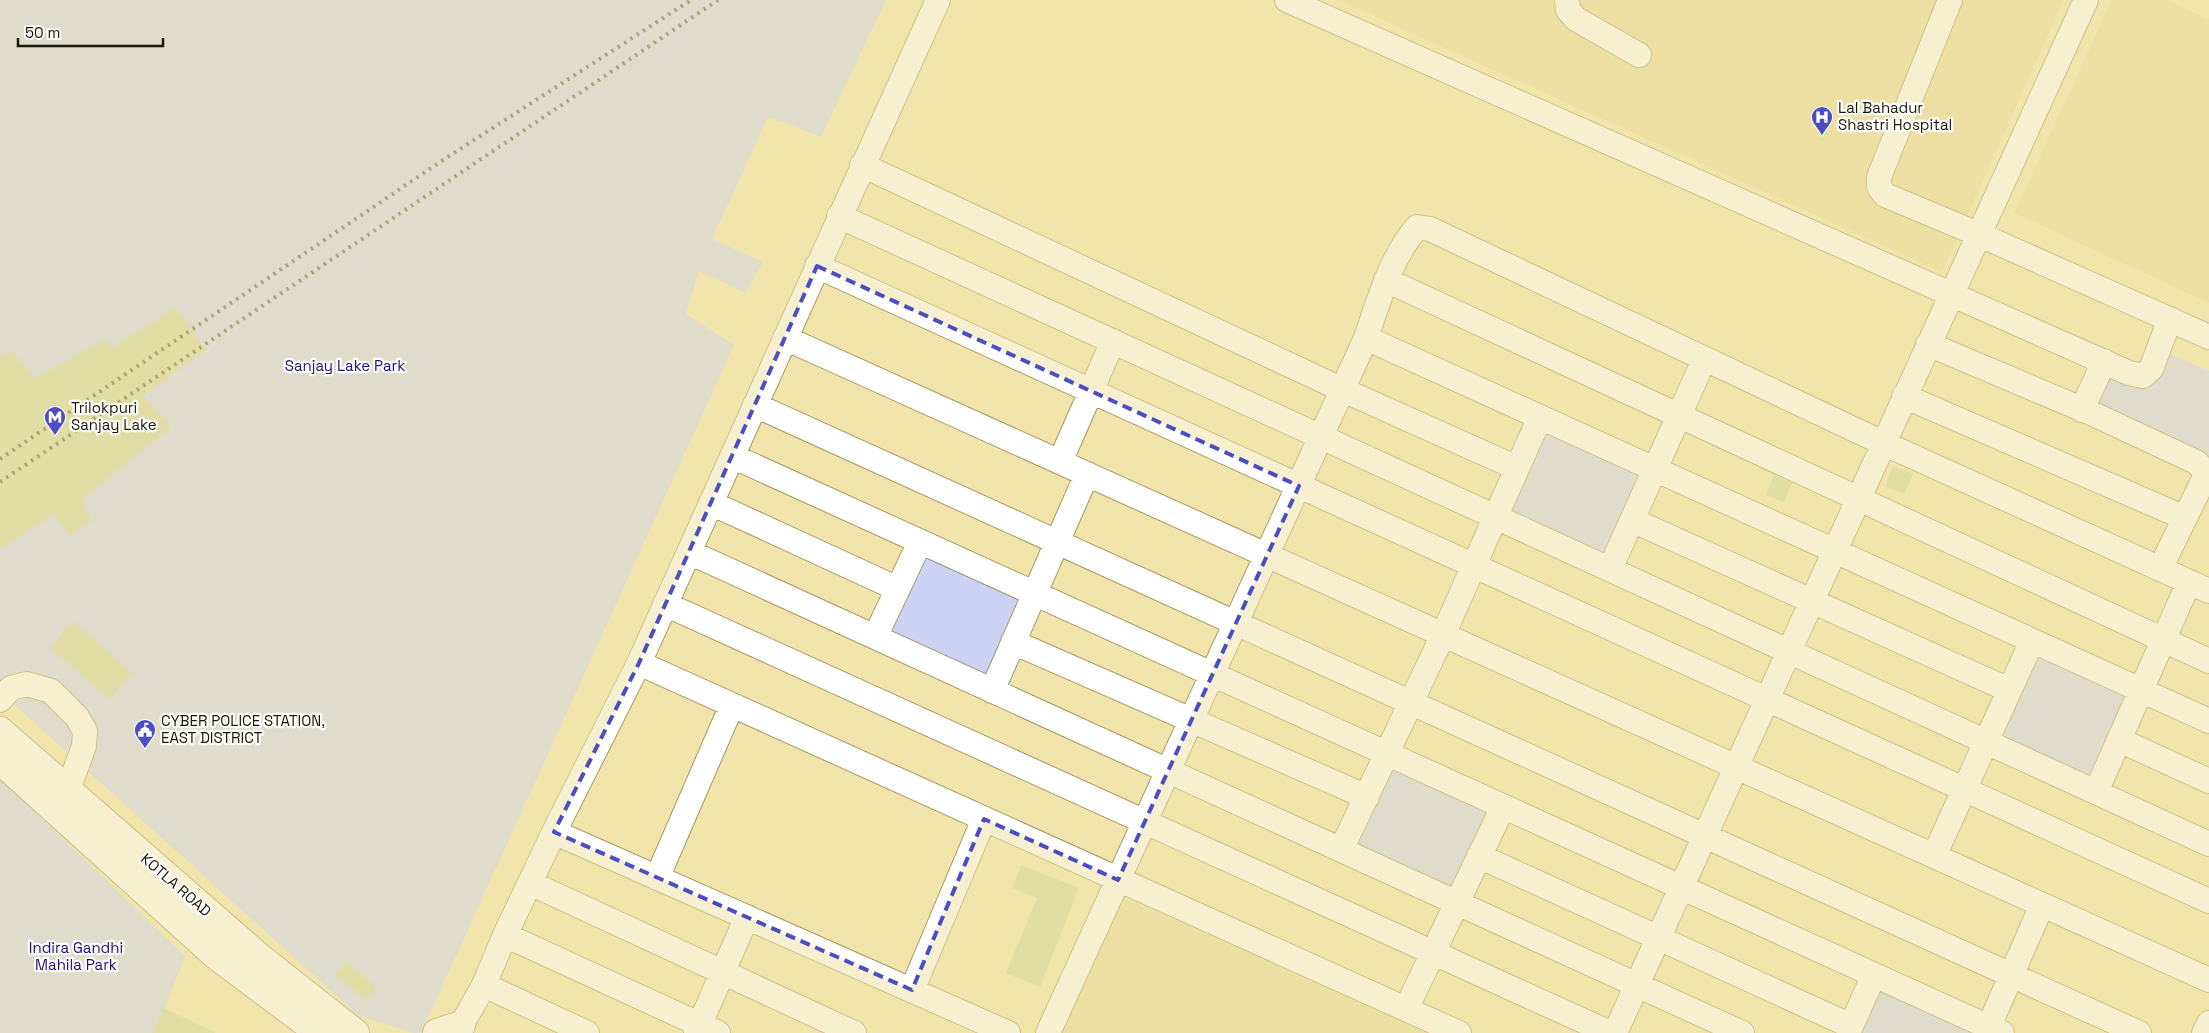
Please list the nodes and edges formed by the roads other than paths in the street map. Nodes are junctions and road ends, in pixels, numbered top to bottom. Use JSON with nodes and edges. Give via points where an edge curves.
{"nodes":[{"id":1,"x":938,"y":0,"type":"edge"},
{"id":2,"x":1287,"y":0,"type":"edge"},
{"id":3,"x":1567,"y":0,"type":"edge"},
{"id":4,"x":1950,"y":0,"type":"edge"},
{"id":5,"x":2086,"y":0,"type":"edge"},
{"id":6,"x":1639,"y":55,"type":"dead end"},
{"id":7,"x":862,"y":165,"type":"junction"},
{"id":8,"x":839,"y":216,"type":"junction"},
{"id":9,"x":1978,"y":234,"type":"junction"},
{"id":10,"x":817,"y":266,"type":"junction"},
{"id":11,"x":1386,"y":280,"type":"junction"},
{"id":12,"x":1951,"y":293,"type":"junction"},
{"id":13,"x":2170,"y":319,"type":"junction"},
{"id":14,"x":2209,"y":337,"type":"edge"},
{"id":15,"x":785,"y":338,"type":"junction"},
{"id":16,"x":1366,"y":338,"type":"junction"},
{"id":17,"x":1113,"y":341,"type":"junction"},
{"id":18,"x":1928,"y":344,"type":"junction"},
{"id":19,"x":1704,"y":360,"type":"junction"},
{"id":20,"x":2104,"y":361,"type":"junction"},
{"id":21,"x":1343,"y":390,"type":"junction"},
{"id":22,"x":1091,"y":391,"type":"junction"},
{"id":23,"x":1904,"y":396,"type":"junction"},
{"id":24,"x":755,"y":405,"type":"junction"},
{"id":25,"x":2082,"y":410,"type":"junction"},
{"id":26,"x":1540,"y":417,"type":"junction"},
{"id":27,"x":1678,"y":417,"type":"junction"},
{"id":28,"x":1321,"y":437,"type":"junction"},
{"id":29,"x":1883,"y":444,"type":"junction"},
{"id":30,"x":732,"y":456,"type":"junction"},
{"id":31,"x":1060,"y":462,"type":"junction"},
{"id":32,"x":1517,"y":468,"type":"junction"},
{"id":33,"x":1655,"y":469,"type":"junction"},
{"id":34,"x":1087,"y":474,"type":"junction"},
{"id":35,"x":1299,"y":486,"type":"junction"},
{"id":36,"x":1858,"y":499,"type":"junction"},
{"id":37,"x":711,"y":503,"type":"junction"},
{"id":38,"x":1496,"y":517,"type":"junction"},
{"id":39,"x":2185,"y":518,"type":"junction"},
{"id":40,"x":1632,"y":520,"type":"junction"},
{"id":41,"x":920,"y":542,"type":"junction"},
{"id":42,"x":1057,"y":542,"type":"junction"},
{"id":43,"x":1834,"y":551,"type":"junction"},
{"id":44,"x":688,"y":552,"type":"junction"},
{"id":45,"x":1267,"y":555,"type":"junction"},
{"id":46,"x":1474,"y":566,"type":"junction"},
{"id":47,"x":1610,"y":569,"type":"junction"},
{"id":48,"x":2160,"y":569,"type":"junction"},
{"id":49,"x":2199,"y":587,"type":"edge"},
{"id":50,"x":898,"y":589,"type":"junction"},
{"id":51,"x":1034,"y":594,"type":"junction"},
{"id":52,"x":1811,"y":601,"type":"junction"},
{"id":53,"x":665,"y":604,"type":"junction"},
{"id":54,"x":1236,"y":623,"type":"junction"},
{"id":55,"x":1443,"y":635,"type":"junction"},
{"id":56,"x":875,"y":637,"type":"junction"},
{"id":57,"x":2164,"y":640,"type":"junction"},
{"id":58,"x":2032,"y":641,"type":"junction"},
{"id":59,"x":1013,"y":642,"type":"junction"},
{"id":60,"x":1789,"y":651,"type":"junction"},
{"id":61,"x":2209,"y":660,"type":"edge"},
{"id":62,"x":639,"y":663,"type":"junction"},
{"id":63,"x":1212,"y":675,"type":"junction"},
{"id":64,"x":2009,"y":690,"type":"junction"},
{"id":65,"x":2141,"y":690,"type":"junction"},
{"id":66,"x":992,"y":691,"type":"junction"},
{"id":67,"x":1767,"y":699,"type":"junction"},
{"id":68,"x":0,"y":700,"type":"edge"},
{"id":69,"x":1411,"y":703,"type":"junction"},
{"id":70,"x":732,"y":705,"type":"junction"},
{"id":71,"x":1191,"y":720,"type":"junction"},
{"id":72,"x":2209,"y":721,"type":"edge"},
{"id":73,"x":0,"y":731,"type":"edge"},
{"id":74,"x":2119,"y":740,"type":"junction"},
{"id":75,"x":1986,"y":742,"type":"junction"},
{"id":76,"x":1387,"y":754,"type":"junction"},
{"id":77,"x":0,"y":760,"type":"edge"},
{"id":78,"x":1736,"y":767,"type":"junction"},
{"id":79,"x":1168,"y":771,"type":"junction"},
{"id":80,"x":2209,"y":781,"type":"edge"},
{"id":81,"x":1964,"y":789,"type":"junction"},
{"id":82,"x":68,"y":790,"type":"junction"},
{"id":83,"x":2096,"y":792,"type":"junction"},
{"id":84,"x":1367,"y":797,"type":"junction"},
{"id":85,"x":1503,"y":807,"type":"junction"},
{"id":86,"x":984,"y":819,"type":"junction"},
{"id":87,"x":1145,"y":822,"type":"junction"},
{"id":88,"x":554,"y":832,"type":"junction"},
{"id":89,"x":1705,"y":836,"type":"junction"},
{"id":90,"x":2209,"y":844,"type":"edge"},
{"id":91,"x":1341,"y":850,"type":"junction"},
{"id":92,"x":1479,"y":856,"type":"junction"},
{"id":93,"x":1934,"y":856,"type":"junction"},
{"id":94,"x":657,"y":878,"type":"junction"},
{"id":95,"x":1118,"y":880,"type":"junction"},
{"id":96,"x":530,"y":884,"type":"junction"},
{"id":97,"x":1681,"y":888,"type":"junction"},
{"id":98,"x":2209,"y":901,"type":"edge"},
{"id":99,"x":1457,"y":903,"type":"junction"},
{"id":100,"x":2042,"y":905,"type":"junction"},
{"id":101,"x":747,"y":917,"type":"junction"},
{"id":102,"x":505,"y":935,"type":"junction"},
{"id":103,"x":1658,"y":938,"type":"junction"},
{"id":104,"x":1433,"y":952,"type":"junction"},
{"id":105,"x":722,"y":973,"type":"junction"},
{"id":106,"x":1874,"y":975,"type":"junction"},
{"id":107,"x":2012,"y":975,"type":"junction"},
{"id":108,"x":2209,"y":980,"type":"edge"},
{"id":109,"x":484,"y":985,"type":"junction"},
{"id":110,"x":1637,"y":985,"type":"junction"},
{"id":111,"x":912,"y":990,"type":"junction"},
{"id":112,"x":1406,"y":1009,"type":"junction"},
{"id":113,"x":2209,"y":1023,"type":"edge"},
{"id":114,"x":704,"y":1030,"type":"edge"},
{"id":115,"x":1849,"y":1030,"type":"edge"},
{"id":116,"x":458,"y":1031,"type":"edge"},
{"id":117,"x":1992,"y":1031,"type":"edge"},
{"id":118,"x":320,"y":1033,"type":"edge"},
{"id":119,"x":355,"y":1033,"type":"edge"},
{"id":120,"x":587,"y":1033,"type":"edge"},
{"id":121,"x":854,"y":1033,"type":"edge"},
{"id":122,"x":1008,"y":1033,"type":"edge"},
{"id":123,"x":1048,"y":1033,"type":"edge"},
{"id":124,"x":1459,"y":1033,"type":"edge"},
{"id":125,"x":1610,"y":1033,"type":"edge"},
{"id":126,"x":1615,"y":1033,"type":"edge"},
{"id":127,"x":1742,"y":1033,"type":"edge"},
{"id":128,"x":2140,"y":1033,"type":"edge"},
{"id":129,"x":2204,"y":1033,"type":"edge"}],
"edges":[{"from":1,"to":7,"type":"street"},
{"from":2,"to":12,"type":"street"},
{"from":3,"to":6,"type":"street","via":[[1568,10],[1576,19]]},
{"from":4,"to":9,"type":"street","via":[[1879,177],[1880,187],[1885,195]]},
{"from":5,"to":9,"type":"street"},
{"from":7,"to":8,"type":"street"},
{"from":7,"to":21,"type":"street"},
{"from":8,"to":10,"type":"street"},
{"from":8,"to":17,"type":"street"},
{"from":9,"to":12,"type":"street"},
{"from":9,"to":13,"type":"street"},
{"from":10,"to":15,"type":"street"},
{"from":10,"to":22,"type":"street"},
{"from":11,"to":16,"type":"street"},
{"from":11,"to":19,"type":"street","via":[[1417,227],[1430,229]]},
{"from":11,"to":27,"type":"street"},
{"from":12,"to":18,"type":"street"},
{"from":12,"to":20,"type":"street"},
{"from":13,"to":14,"type":"street"},
{"from":13,"to":20,"type":"street","via":[[2151,369],[2142,376]]},
{"from":15,"to":24,"type":"street"},
{"from":15,"to":31,"type":"street"},
{"from":16,"to":21,"type":"street"},
{"from":16,"to":26,"type":"street"},
{"from":17,"to":22,"type":"street"},
{"from":17,"to":28,"type":"street"},
{"from":18,"to":23,"type":"street"},
{"from":18,"to":25,"type":"street"},
{"from":19,"to":27,"type":"street"},
{"from":19,"to":29,"type":"street"},
{"from":20,"to":25,"type":"street"},
{"from":21,"to":28,"type":"street"},
{"from":21,"to":32,"type":"street"},
{"from":22,"to":31,"type":"street"},
{"from":22,"to":35,"type":"street"},
{"from":23,"to":29,"type":"street"},
{"from":23,"to":39,"type":"street"},
{"from":24,"to":30,"type":"street"},
{"from":24,"to":42,"type":"street"},
{"from":25,"to":39,"type":"street","via":[[2196,462],[2204,470],[2204,479]]},
{"from":26,"to":32,"type":"street"},
{"from":26,"to":33,"type":"street"},
{"from":27,"to":33,"type":"street"},
{"from":27,"to":36,"type":"street"},
{"from":28,"to":35,"type":"street"},
{"from":28,"to":38,"type":"street"},
{"from":29,"to":36,"type":"street"},
{"from":29,"to":48,"type":"street"},
{"from":30,"to":37,"type":"street"},
{"from":30,"to":41,"type":"street"},
{"from":31,"to":34,"type":"street"},
{"from":32,"to":38,"type":"street"},
{"from":33,"to":40,"type":"street"},
{"from":33,"to":43,"type":"street"},
{"from":34,"to":42,"type":"street"},
{"from":34,"to":45,"type":"street"},
{"from":35,"to":45,"type":"street"},
{"from":35,"to":46,"type":"street"},
{"from":36,"to":43,"type":"street"},
{"from":36,"to":57,"type":"street"},
{"from":37,"to":44,"type":"street"},
{"from":37,"to":50,"type":"street"},
{"from":38,"to":46,"type":"street"},
{"from":38,"to":47,"type":"street"},
{"from":39,"to":48,"type":"street"},
{"from":40,"to":47,"type":"street"},
{"from":40,"to":52,"type":"street"},
{"from":41,"to":50,"type":"street"},
{"from":41,"to":51,"type":"street"},
{"from":42,"to":51,"type":"street"},
{"from":42,"to":54,"type":"street"},
{"from":43,"to":52,"type":"street"},
{"from":43,"to":58,"type":"street"},
{"from":44,"to":53,"type":"street"},
{"from":44,"to":56,"type":"street"},
{"from":45,"to":54,"type":"street"},
{"from":45,"to":55,"type":"street"},
{"from":46,"to":55,"type":"street"},
{"from":46,"to":67,"type":"street"},
{"from":47,"to":60,"type":"street"},
{"from":48,"to":49,"type":"street"},
{"from":49,"to":57,"type":"street"},
{"from":50,"to":56,"type":"street"},
{"from":51,"to":59,"type":"street"},
{"from":51,"to":63,"type":"street"},
{"from":52,"to":60,"type":"street"},
{"from":52,"to":64,"type":"street"},
{"from":53,"to":62,"type":"street"},
{"from":53,"to":87,"type":"street"},
{"from":54,"to":63,"type":"street"},
{"from":54,"to":69,"type":"street"},
{"from":55,"to":69,"type":"street"},
{"from":55,"to":78,"type":"street"},
{"from":56,"to":66,"type":"street"},
{"from":57,"to":61,"type":"street"},
{"from":57,"to":65,"type":"street"},
{"from":58,"to":64,"type":"street"},
{"from":58,"to":65,"type":"street"},
{"from":59,"to":66,"type":"street"},
{"from":59,"to":71,"type":"street"},
{"from":60,"to":67,"type":"street"},
{"from":60,"to":75,"type":"street"},
{"from":62,"to":70,"type":"street"},
{"from":62,"to":88,"type":"street"},
{"from":63,"to":71,"type":"street"},
{"from":63,"to":76,"type":"street"},
{"from":64,"to":75,"type":"street"},
{"from":65,"to":72,"type":"street"},
{"from":65,"to":74,"type":"street"},
{"from":66,"to":79,"type":"street"},
{"from":67,"to":78,"type":"street"},
{"from":67,"to":81,"type":"street"},
{"from":68,"to":82,"type":"street","via":[[11,688],[27,684],[51,691],[77,717],[85,731],[84,746]]},
{"from":69,"to":76,"type":"street"},
{"from":69,"to":89,"type":"street"},
{"from":70,"to":86,"type":"street"},
{"from":70,"to":94,"type":"street"},
{"from":71,"to":79,"type":"street"},
{"from":71,"to":84,"type":"street"},
{"from":73,"to":82,"type":"main road","name":"KOTLA ROAD"},
{"from":74,"to":80,"type":"street"},
{"from":74,"to":83,"type":"street"},
{"from":75,"to":81,"type":"street"},
{"from":75,"to":83,"type":"street"},
{"from":76,"to":84,"type":"street"},
{"from":76,"to":85,"type":"street"},
{"from":77,"to":118,"type":"main road","name":"KOTLA ROAD","via":[[217,956]]},
{"from":78,"to":89,"type":"street"},
{"from":78,"to":93,"type":"street"},
{"from":79,"to":87,"type":"street"},
{"from":79,"to":91,"type":"street"},
{"from":81,"to":93,"type":"street"},
{"from":81,"to":98,"type":"street"},
{"from":82,"to":119,"type":"main road","name":"KOTLA ROAD","via":[[260,958]]},
{"from":83,"to":90,"type":"street"},
{"from":84,"to":91,"type":"street"},
{"from":85,"to":92,"type":"street"},
{"from":85,"to":97,"type":"street"},
{"from":86,"to":95,"type":"street"},
{"from":86,"to":111,"type":"street"},
{"from":87,"to":95,"type":"street"},
{"from":87,"to":104,"type":"street"},
{"from":88,"to":94,"type":"street"},
{"from":88,"to":96,"type":"street"},
{"from":89,"to":97,"type":"street"},
{"from":89,"to":107,"type":"street"},
{"from":91,"to":99,"type":"street"},
{"from":92,"to":99,"type":"street"},
{"from":92,"to":103,"type":"street"},
{"from":93,"to":100,"type":"street"},
{"from":94,"to":101,"type":"street"},
{"from":95,"to":112,"type":"street"},
{"from":95,"to":123,"type":"street"},
{"from":96,"to":102,"type":"street"},
{"from":96,"to":105,"type":"street"},
{"from":97,"to":103,"type":"street"},
{"from":97,"to":106,"type":"street"},
{"from":99,"to":104,"type":"street"},
{"from":99,"to":110,"type":"street"},
{"from":100,"to":107,"type":"street"},
{"from":100,"to":108,"type":"street"},
{"from":101,"to":105,"type":"street"},
{"from":101,"to":111,"type":"street"},
{"from":102,"to":109,"type":"street"},
{"from":102,"to":114,"type":"street"},
{"from":103,"to":110,"type":"street"},
{"from":103,"to":115,"type":"street"},
{"from":104,"to":112,"type":"street"},
{"from":104,"to":125,"type":"street"},
{"from":105,"to":114,"type":"street"},
{"from":105,"to":121,"type":"street"},
{"from":106,"to":115,"type":"street"},
{"from":106,"to":117,"type":"street"},
{"from":107,"to":117,"type":"street"},
{"from":107,"to":128,"type":"street"},
{"from":109,"to":116,"type":"street"},
{"from":109,"to":120,"type":"street"},
{"from":110,"to":126,"type":"street"},
{"from":110,"to":127,"type":"street"},
{"from":111,"to":122,"type":"street"},
{"from":112,"to":124,"type":"street"},
{"from":113,"to":129,"type":"street"}]}
